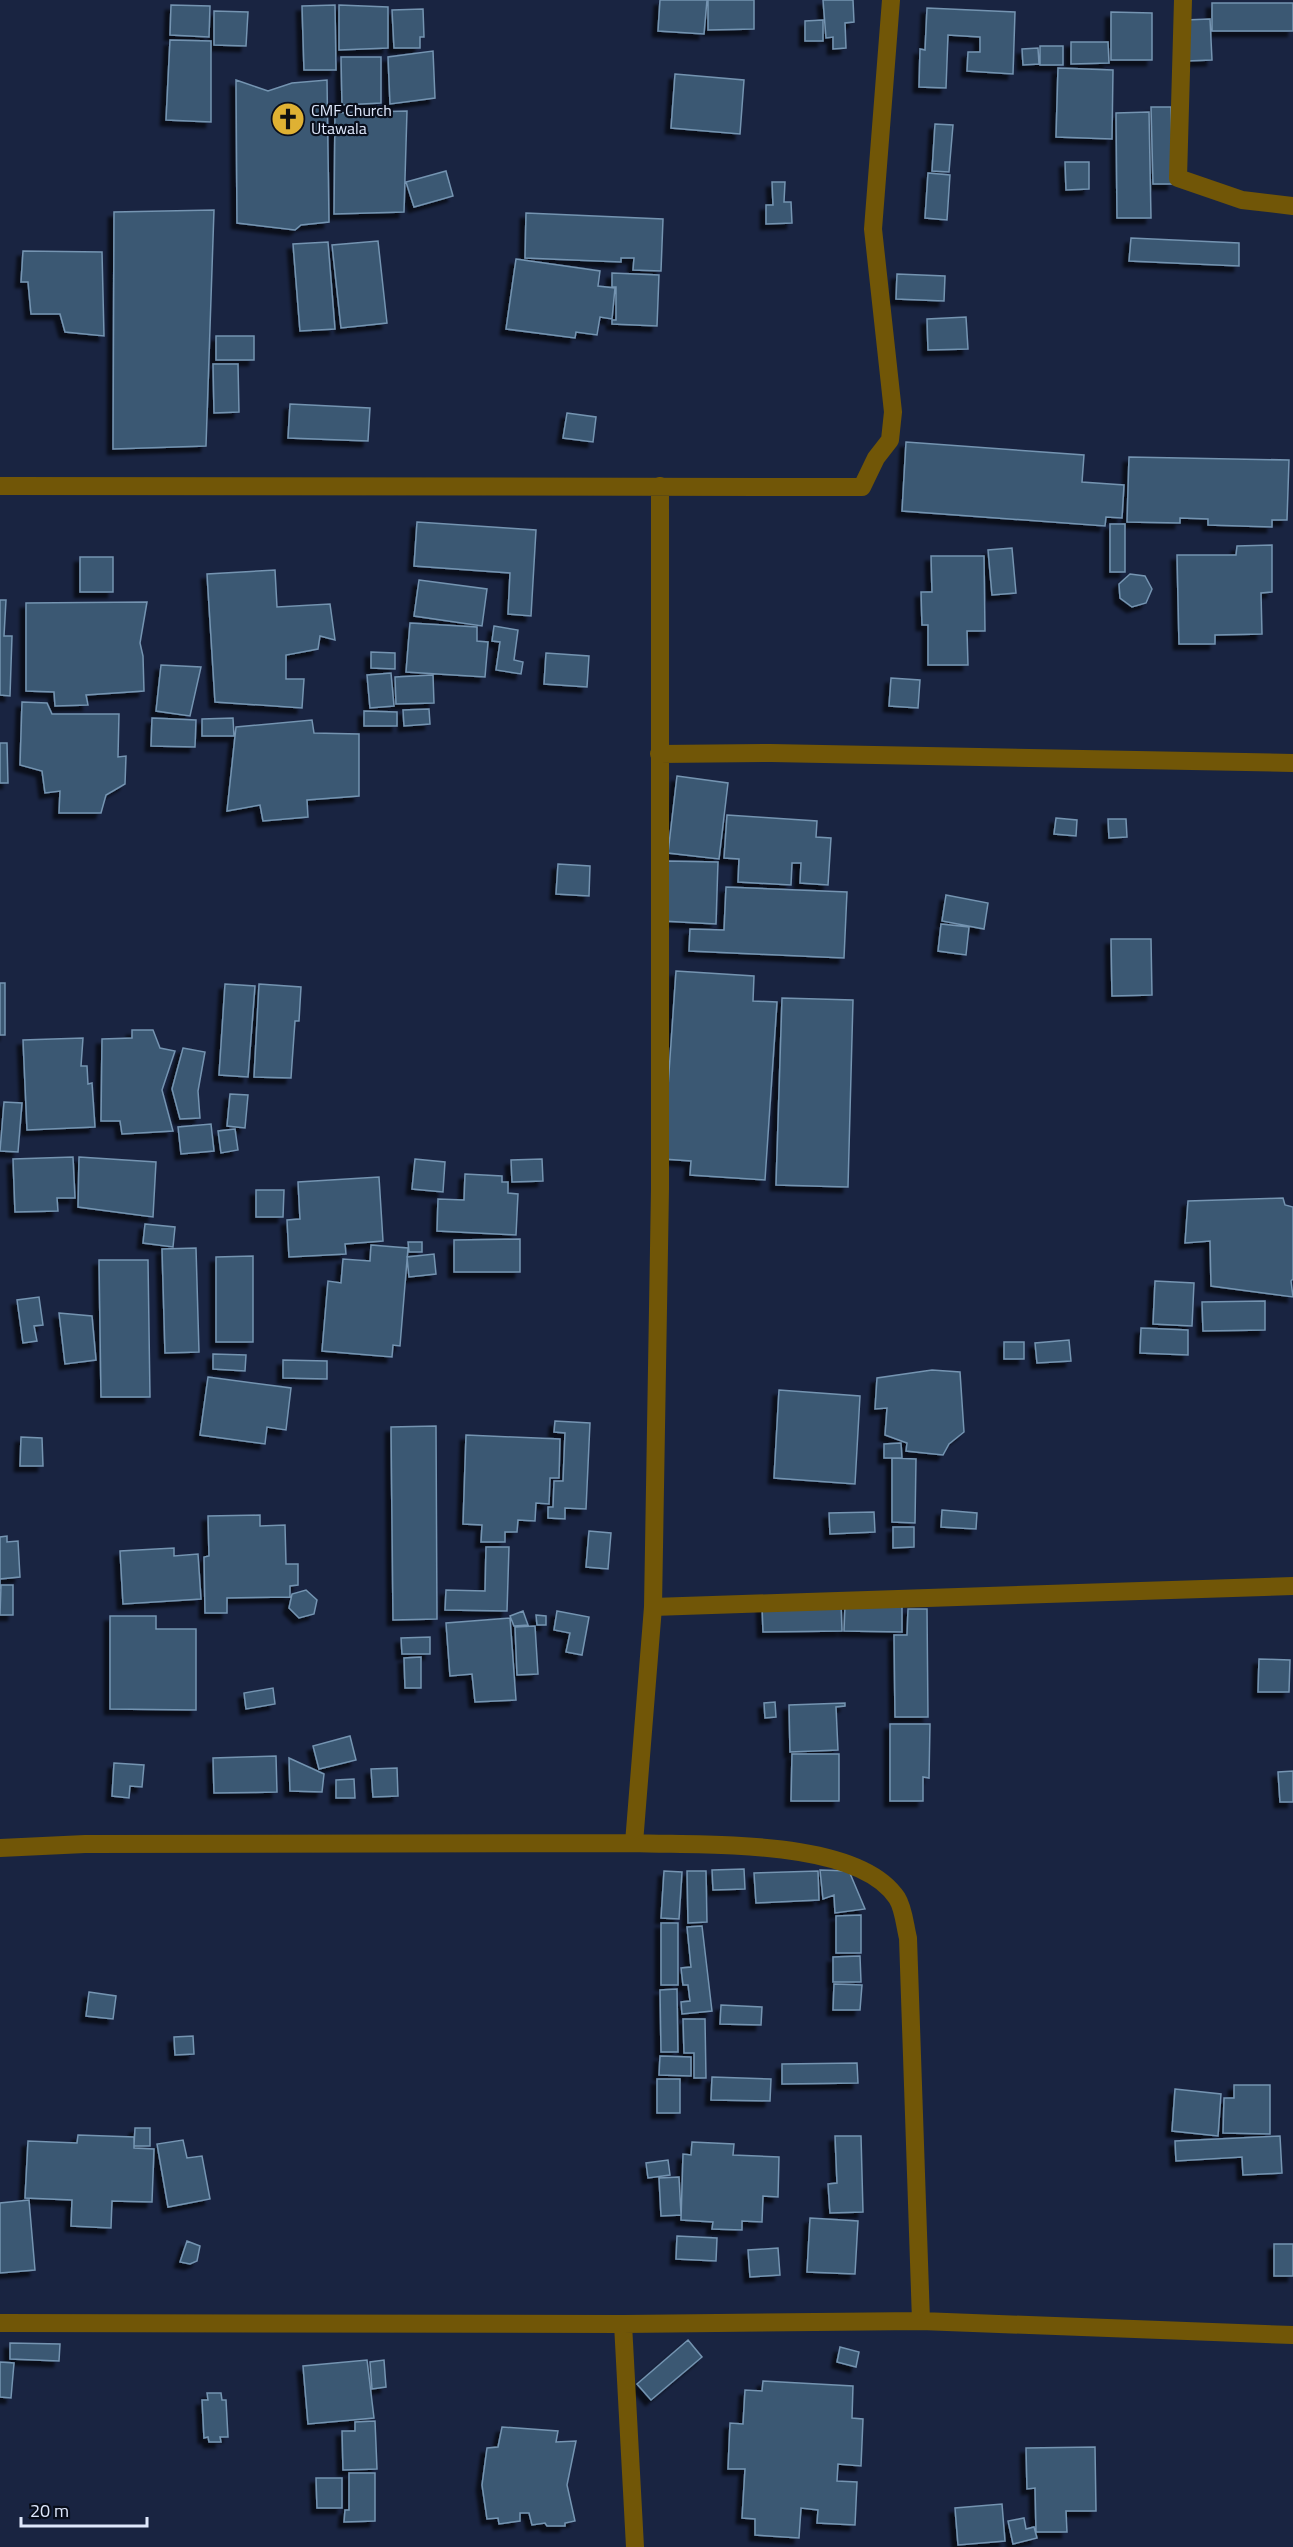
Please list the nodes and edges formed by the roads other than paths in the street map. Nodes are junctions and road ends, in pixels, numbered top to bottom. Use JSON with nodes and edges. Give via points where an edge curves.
{"nodes":[{"id":1,"x":891,"y":0,"type":"edge"},
{"id":2,"x":1183,"y":0,"type":"edge"},
{"id":3,"x":1293,"y":206,"type":"edge"},
{"id":4,"x":0,"y":486,"type":"edge"},
{"id":5,"x":660,"y":486,"type":"junction"},
{"id":6,"x":659,"y":754,"type":"junction"},
{"id":7,"x":1293,"y":763,"type":"edge"},
{"id":8,"x":1293,"y":1586,"type":"edge"},
{"id":9,"x":653,"y":1607,"type":"junction"},
{"id":10,"x":634,"y":1843,"type":"junction"},
{"id":11,"x":0,"y":1848,"type":"edge"},
{"id":12,"x":921,"y":2321,"type":"junction"},
{"id":13,"x":0,"y":2323,"type":"edge"},
{"id":14,"x":622,"y":2324,"type":"junction"},
{"id":15,"x":1293,"y":2335,"type":"edge"},
{"id":16,"x":635,"y":2547,"type":"edge"}],
"edges":[{"from":1,"to":5,"type":"street","via":[[873,229],[893,412],[890,440],[862,487]]},
{"from":2,"to":3,"type":"street","via":[[1178,178],[1242,200]]},
{"from":4,"to":5,"type":"street"},
{"from":5,"to":6,"type":"street"},
{"from":6,"to":7,"type":"street"},
{"from":6,"to":9,"type":"street","via":[[660,1189]]},
{"from":8,"to":9,"type":"street"},
{"from":9,"to":10,"type":"street"},
{"from":10,"to":11,"type":"street","via":[[85,1844]]},
{"from":10,"to":12,"type":"street","via":[[815,1854],[845,1861],[875,1876],[898,1899],[908,1938]]},
{"from":12,"to":14,"type":"street"},
{"from":12,"to":15,"type":"street"},
{"from":13,"to":14,"type":"street"},
{"from":14,"to":16,"type":"street"}]}
